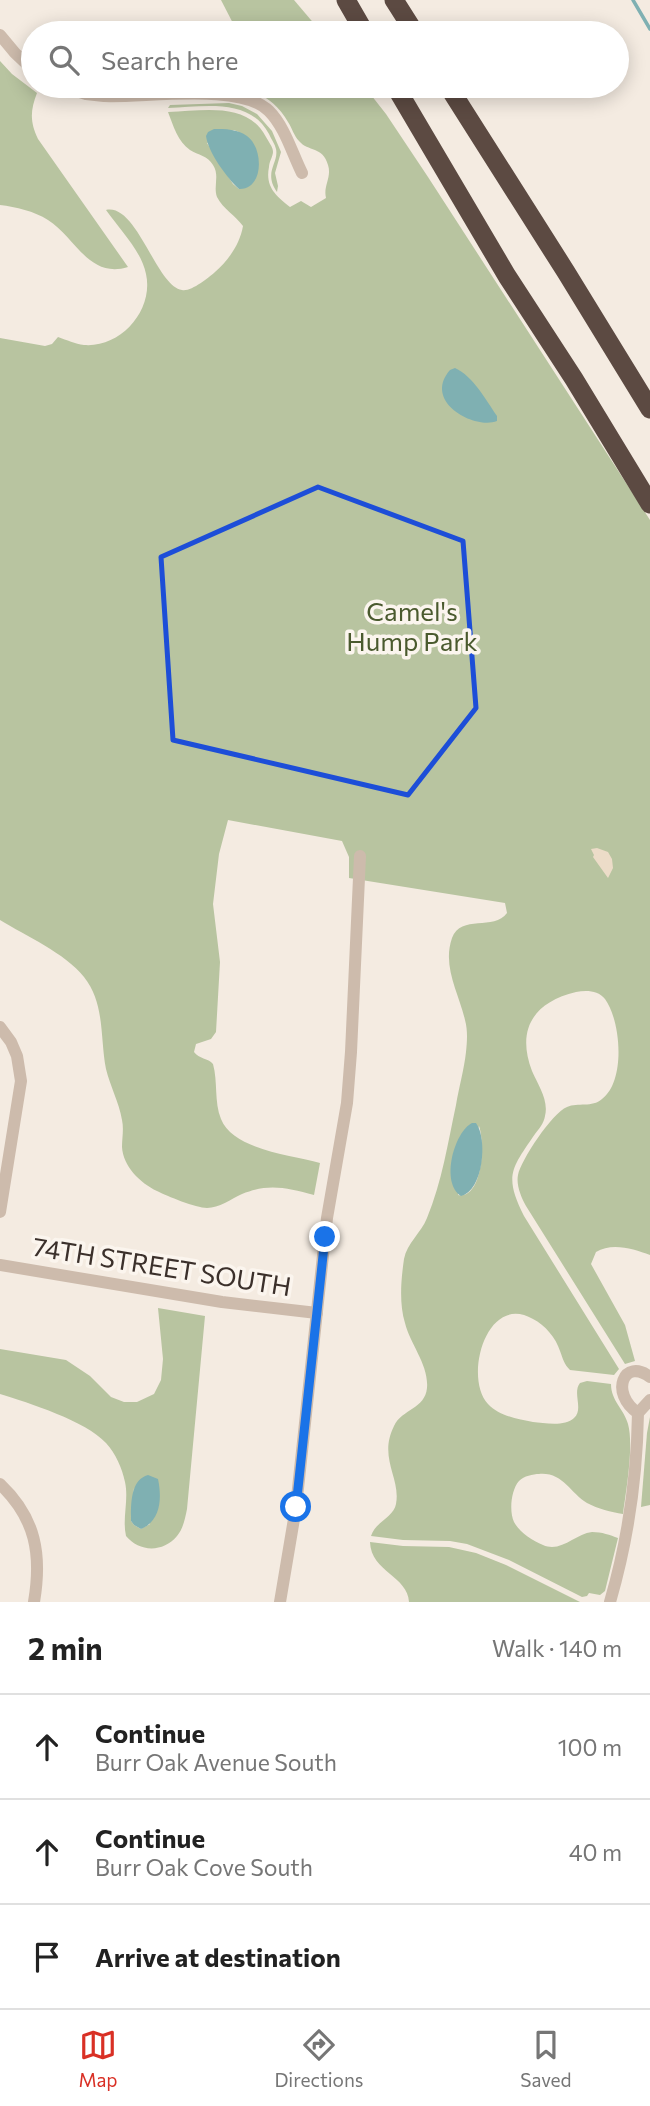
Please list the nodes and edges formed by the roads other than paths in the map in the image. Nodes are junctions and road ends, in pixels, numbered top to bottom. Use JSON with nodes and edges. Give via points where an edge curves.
{"nodes":[{"id":1,"x":345,"y":0,"type":"edge"},
{"id":2,"x":394,"y":0,"type":"edge"},
{"id":3,"x":358,"y":21,"type":"edge"},
{"id":4,"x":407,"y":21,"type":"edge"},
{"id":5,"x":0,"y":34,"type":"edge"},
{"id":6,"x":21,"y":59,"type":"edge"},
{"id":7,"x":246,"y":98,"type":"edge"},
{"id":8,"x":402,"y":98,"type":"edge"},
{"id":9,"x":456,"y":98,"type":"edge"},
{"id":10,"x":302,"y":173,"type":"dead end"},
{"id":11,"x":650,"y":409,"type":"edge"},
{"id":12,"x":650,"y":504,"type":"edge"},
{"id":13,"x":360,"y":856,"type":"dead end"},
{"id":14,"x":0,"y":1027,"type":"edge"},
{"id":15,"x":0,"y":1212,"type":"edge"},
{"id":16,"x":0,"y":1265,"type":"edge"},
{"id":17,"x":317,"y":1313,"type":"junction"},
{"id":18,"x":650,"y":1377,"type":"edge"},
{"id":19,"x":650,"y":1400,"type":"edge"},
{"id":20,"x":638,"y":1413,"type":"junction"},
{"id":21,"x":0,"y":1484,"type":"edge"},
{"id":22,"x":34,"y":1602,"type":"edge"},
{"id":23,"x":280,"y":1602,"type":"edge"},
{"id":24,"x":610,"y":1602,"type":"edge"}],
"edges":[{"from":1,"to":3,"type":"highway"},
{"from":2,"to":4,"type":"highway"},
{"from":5,"to":6,"type":"street"},
{"from":7,"to":10,"type":"street","via":[[274,118]]},
{"from":8,"to":12,"type":"highway"},
{"from":9,"to":11,"type":"highway"},
{"from":13,"to":17,"type":"street","via":[[349,1082]]},
{"from":14,"to":15,"type":"street","via":[[17,1056],[21,1081]]},
{"from":16,"to":17,"type":"street","name":"74TH STREET SOUTH"},
{"from":17,"to":23,"type":"street","via":[[296,1507]]},
{"from":18,"to":20,"type":"street","via":[[634,1371],[622,1382],[625,1400]]},
{"from":19,"to":20,"type":"street"},
{"from":20,"to":24,"type":"street","via":[[630,1517]]},
{"from":21,"to":22,"type":"street","via":[[23,1512],[33,1535],[38,1565]]}]}
